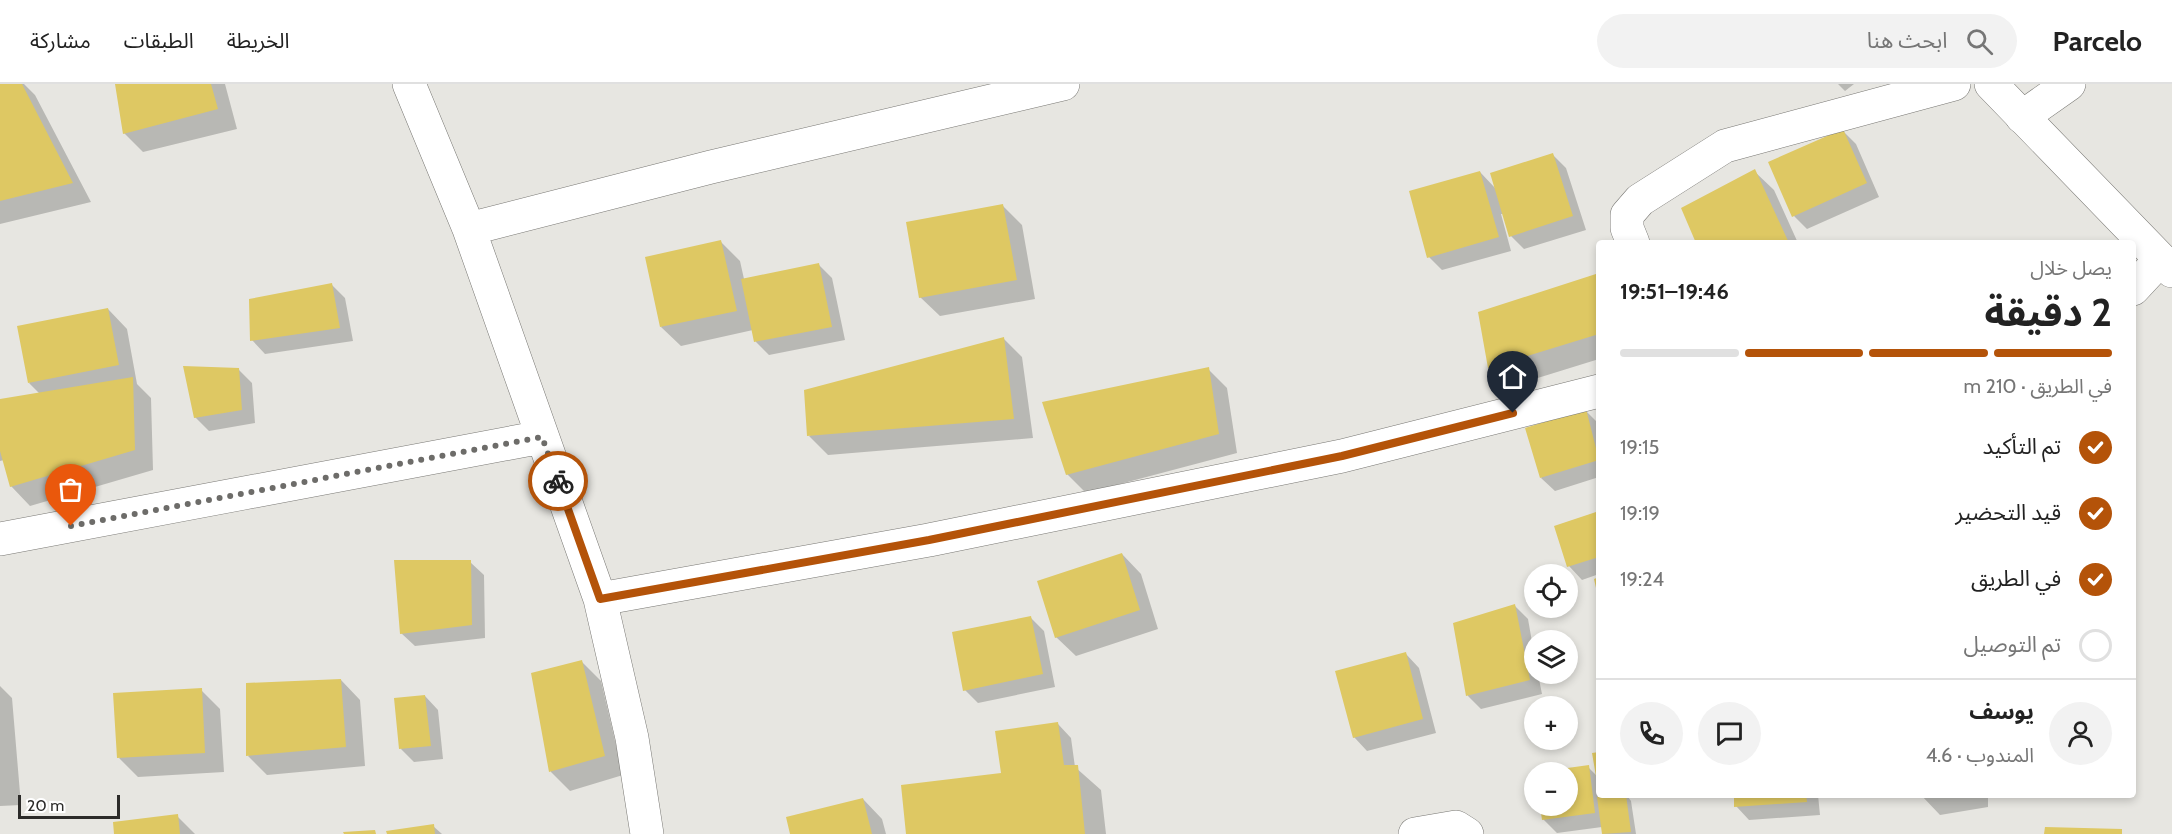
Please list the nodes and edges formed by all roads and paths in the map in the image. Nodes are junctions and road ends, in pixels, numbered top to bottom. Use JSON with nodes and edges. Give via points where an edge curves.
{"nodes":[{"id":1,"x":409,"y":84,"type":"edge"},
{"id":2,"x":1063,"y":84,"type":"edge"},
{"id":3,"x":1954,"y":84,"type":"edge"},
{"id":4,"x":1991,"y":84,"type":"edge"},
{"id":5,"x":2069,"y":84,"type":"edge"},
{"id":6,"x":2022,"y":117,"type":"junction"},
{"id":7,"x":469,"y":229,"type":"junction"},
{"id":8,"x":1632,"y":240,"type":"edge"},
{"id":9,"x":2166,"y":266,"type":"edge"},
{"id":10,"x":2136,"y":287,"type":"edge"},
{"id":11,"x":1596,"y":392,"type":"edge"},
{"id":12,"x":542,"y":437,"type":"junction"},
{"id":13,"x":0,"y":539,"type":"edge"},
{"id":14,"x":600,"y":599,"type":"junction"},
{"id":15,"x":646,"y":834,"type":"edge"},
{"id":16,"x":1415,"y":834,"type":"edge"},
{"id":17,"x":1467,"y":834,"type":"edge"}],
"edges":[{"from":1,"to":7,"type":"street"},
{"from":2,"to":7,"type":"street"},
{"from":3,"to":8,"type":"street","via":[[1725,146],[1640,200],[1627,215]]},
{"from":4,"to":6,"type":"street"},
{"from":5,"to":6,"type":"street"},
{"from":6,"to":9,"type":"street"},
{"from":7,"to":12,"type":"street"},
{"from":9,"to":10,"type":"street"},
{"from":11,"to":14,"type":"street","via":[[1331,458],[929,540]]},
{"from":12,"to":13,"type":"street"},
{"from":12,"to":14,"type":"street"},
{"from":14,"to":15,"type":"street","via":[[632,738]]},
{"from":16,"to":17,"type":"street","via":[[1456,827]]}]}
